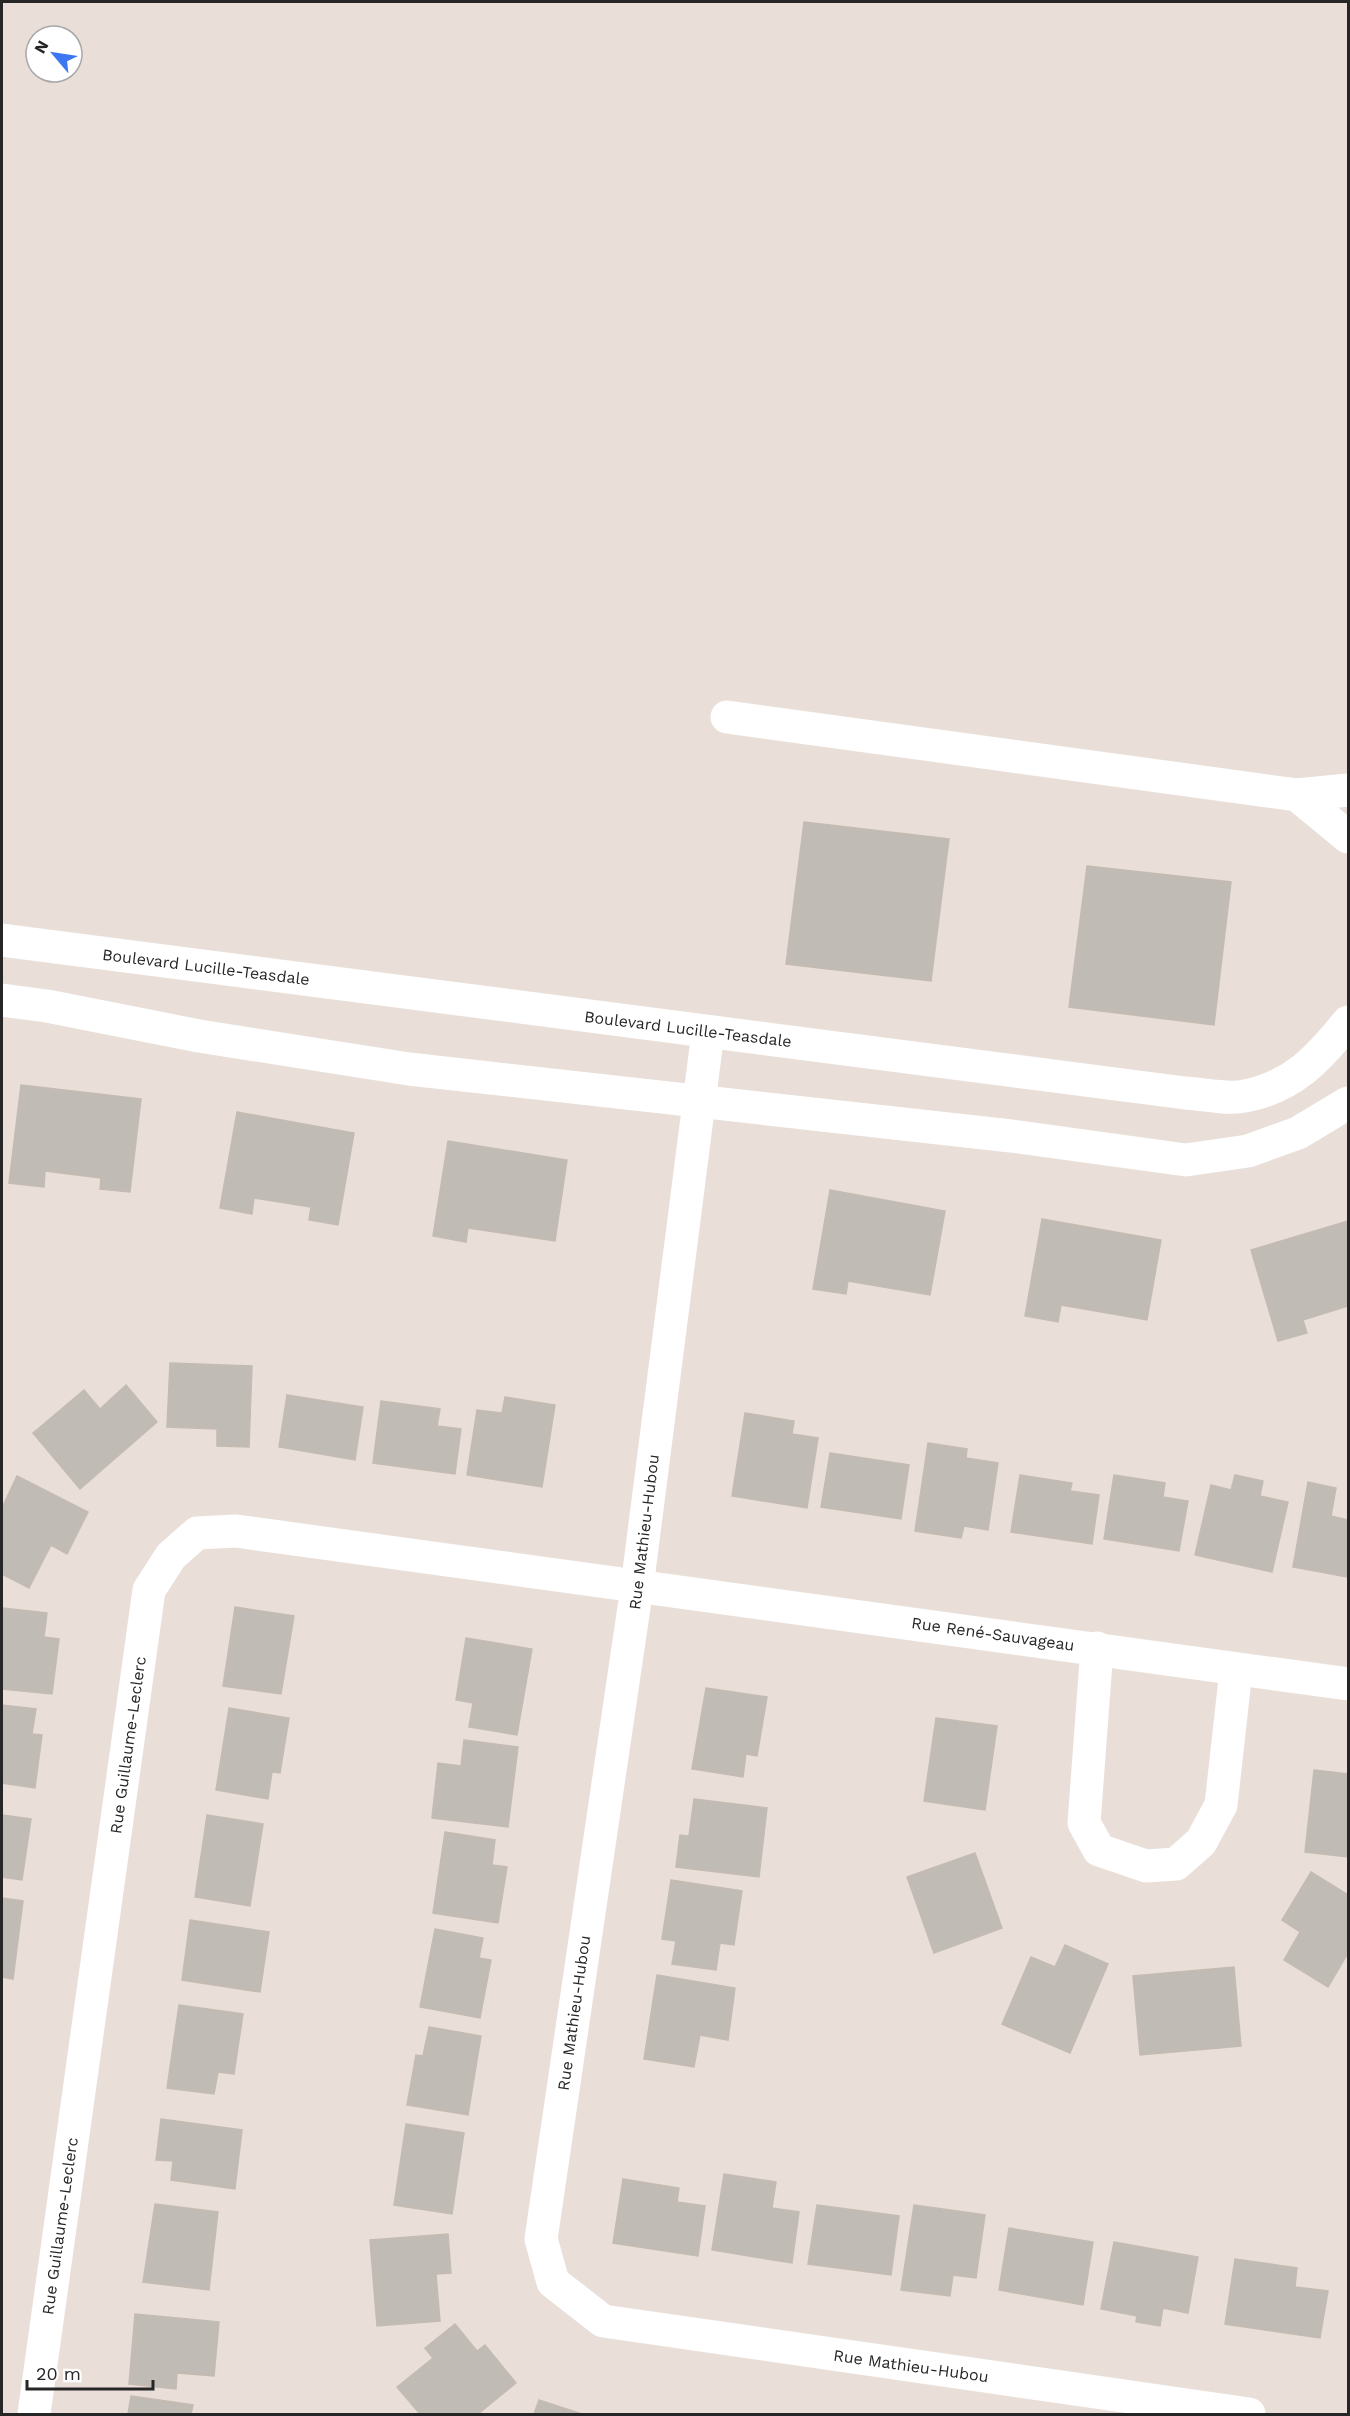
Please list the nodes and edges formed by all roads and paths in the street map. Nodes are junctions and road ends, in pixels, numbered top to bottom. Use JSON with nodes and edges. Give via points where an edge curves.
{"nodes":[{"id":1,"x":727,"y":717,"type":"dead end"},
{"id":2,"x":1348,"y":790,"type":"edge"},
{"id":3,"x":1297,"y":795,"type":"junction"},
{"id":4,"x":1348,"y":837,"type":"edge"},
{"id":5,"x":2,"y":940,"type":"edge"},
{"id":6,"x":2,"y":1000,"type":"edge"},
{"id":7,"x":1348,"y":1022,"type":"edge"},
{"id":8,"x":708,"y":1032,"type":"junction"},
{"id":9,"x":698,"y":1100,"type":"junction"},
{"id":10,"x":1348,"y":1103,"type":"edge"},
{"id":11,"x":637,"y":1587,"type":"junction"},
{"id":12,"x":1097,"y":1648,"type":"junction"},
{"id":13,"x":1236,"y":1670,"type":"junction"},
{"id":14,"x":1348,"y":1684,"type":"edge"},
{"id":15,"x":34,"y":2415,"type":"edge"},
{"id":16,"x":1249,"y":2415,"type":"edge"}],
"edges":[{"from":1,"to":3,"type":"street"},
{"from":2,"to":3,"type":"street"},
{"from":3,"to":4,"type":"street"},
{"from":5,"to":8,"type":"street","name":"Boulevard Lucille-Teasdale"},
{"from":6,"to":9,"type":"street","via":[[409,1069]]},
{"from":7,"to":8,"type":"street","name":"Boulevard Lucille-Teasdale","via":[[1322,1054],[1288,1083],[1244,1097],[1185,1093]]},
{"from":8,"to":9,"type":"street","name":"Rue Mathieu-Hubou"},
{"from":9,"to":10,"type":"street","via":[[1186,1160],[1248,1151],[1268,1144],[1298,1133]]},
{"from":9,"to":11,"type":"street","name":"Rue Mathieu-Hubou"},
{"from":11,"to":12,"type":"street","name":"Rue René-Sauvageau"},
{"from":11,"to":15,"type":"street","name":"Rue Guillaume-Leclerc","via":[[236,1531],[197,1533],[171,1556],[149,1590]]},
{"from":11,"to":16,"type":"street","name":"Rue Mathieu-Hubou","via":[[541,2239],[553,2282],[603,2321]]},
{"from":12,"to":13,"type":"street","name":"Rue René-Sauvageau"},
{"from":12,"to":13,"type":"street","via":[[1084,1823],[1099,1850],[1146,1866],[1176,1864],[1201,1842],[1221,1805]]},
{"from":13,"to":14,"type":"street","name":"Rue René-Sauvageau"}]}
